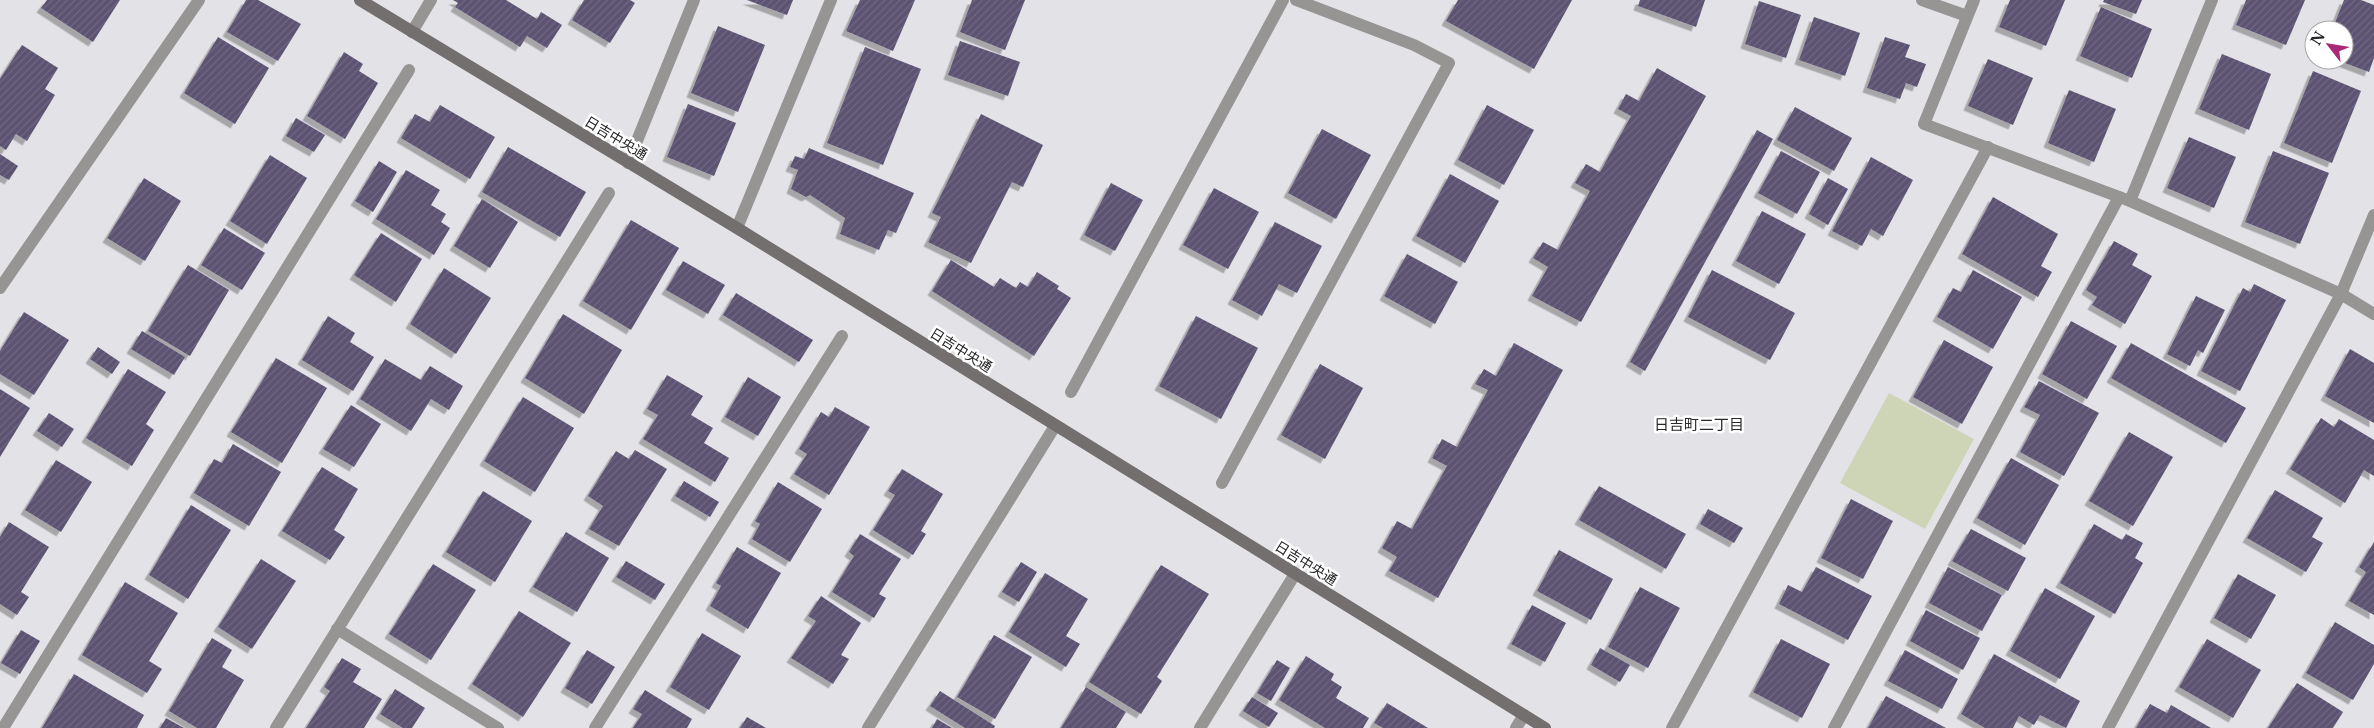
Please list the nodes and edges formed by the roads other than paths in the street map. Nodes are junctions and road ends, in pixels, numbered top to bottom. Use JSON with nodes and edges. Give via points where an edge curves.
{"nodes":[{"id":1,"x":199,"y":0,"type":"edge"},
{"id":2,"x":360,"y":0,"type":"edge"},
{"id":3,"x":431,"y":0,"type":"edge"},
{"id":4,"x":694,"y":0,"type":"edge"},
{"id":5,"x":831,"y":0,"type":"edge"},
{"id":6,"x":1283,"y":0,"type":"edge"},
{"id":7,"x":1296,"y":0,"type":"edge"},
{"id":8,"x":1922,"y":0,"type":"edge"},
{"id":9,"x":1974,"y":0,"type":"edge"},
{"id":10,"x":2212,"y":0,"type":"edge"},
{"id":11,"x":1967,"y":16,"type":"junction"},
{"id":12,"x":412,"y":32,"type":"junction"},
{"id":13,"x":409,"y":70,"type":"dead end"},
{"id":14,"x":1988,"y":147,"type":"junction"},
{"id":15,"x":628,"y":163,"type":"junction"},
{"id":16,"x":608,"y":193,"type":"dead end"},
{"id":17,"x":2124,"y":199,"type":"junction"},
{"id":18,"x":2374,"y":215,"type":"edge"},
{"id":19,"x":737,"y":228,"type":"junction"},
{"id":20,"x":0,"y":288,"type":"edge"},
{"id":21,"x":2340,"y":294,"type":"junction"},
{"id":22,"x":2374,"y":314,"type":"edge"},
{"id":23,"x":842,"y":336,"type":"dead end"},
{"id":24,"x":1071,"y":392,"type":"dead end"},
{"id":25,"x":1055,"y":426,"type":"junction"},
{"id":26,"x":1222,"y":483,"type":"dead end"},
{"id":27,"x":1295,"y":574,"type":"junction"},
{"id":28,"x":337,"y":629,"type":"junction"},
{"id":29,"x":1524,"y":715,"type":"junction"},
{"id":30,"x":3,"y":728,"type":"edge"},
{"id":31,"x":276,"y":728,"type":"edge"},
{"id":32,"x":498,"y":728,"type":"edge"},
{"id":33,"x":594,"y":728,"type":"edge"},
{"id":34,"x":868,"y":728,"type":"edge"},
{"id":35,"x":1200,"y":728,"type":"edge"},
{"id":36,"x":1516,"y":728,"type":"edge"},
{"id":37,"x":1545,"y":728,"type":"edge"},
{"id":38,"x":1672,"y":728,"type":"edge"},
{"id":39,"x":1834,"y":728,"type":"edge"},
{"id":40,"x":2108,"y":728,"type":"edge"}],
"edges":[{"from":1,"to":20,"type":"street"},
{"from":2,"to":12,"type":"street","name":"日吉中央通"},
{"from":3,"to":12,"type":"street"},
{"from":4,"to":15,"type":"street"},
{"from":5,"to":19,"type":"street"},
{"from":6,"to":24,"type":"street"},
{"from":7,"to":26,"type":"street","via":[[1414,46],[1449,64]]},
{"from":8,"to":11,"type":"street"},
{"from":9,"to":11,"type":"street"},
{"from":10,"to":17,"type":"street"},
{"from":11,"to":14,"type":"street","via":[[1924,124]]},
{"from":12,"to":15,"type":"street","name":"日吉中央通"},
{"from":13,"to":30,"type":"street"},
{"from":14,"to":17,"type":"street"},
{"from":14,"to":38,"type":"street"},
{"from":15,"to":19,"type":"street","name":"日吉中央通"},
{"from":16,"to":28,"type":"street"},
{"from":17,"to":21,"type":"street"},
{"from":17,"to":39,"type":"street"},
{"from":18,"to":21,"type":"street"},
{"from":19,"to":25,"type":"street","name":"日吉中央通"},
{"from":21,"to":22,"type":"street"},
{"from":21,"to":40,"type":"street"},
{"from":23,"to":33,"type":"street"},
{"from":25,"to":27,"type":"street","name":"日吉中央通"},
{"from":25,"to":34,"type":"street"},
{"from":27,"to":29,"type":"street","name":"日吉中央通"},
{"from":27,"to":35,"type":"street"},
{"from":28,"to":31,"type":"street"},
{"from":28,"to":32,"type":"street"},
{"from":29,"to":36,"type":"street"},
{"from":29,"to":37,"type":"street","name":"日吉中央通"}]}
